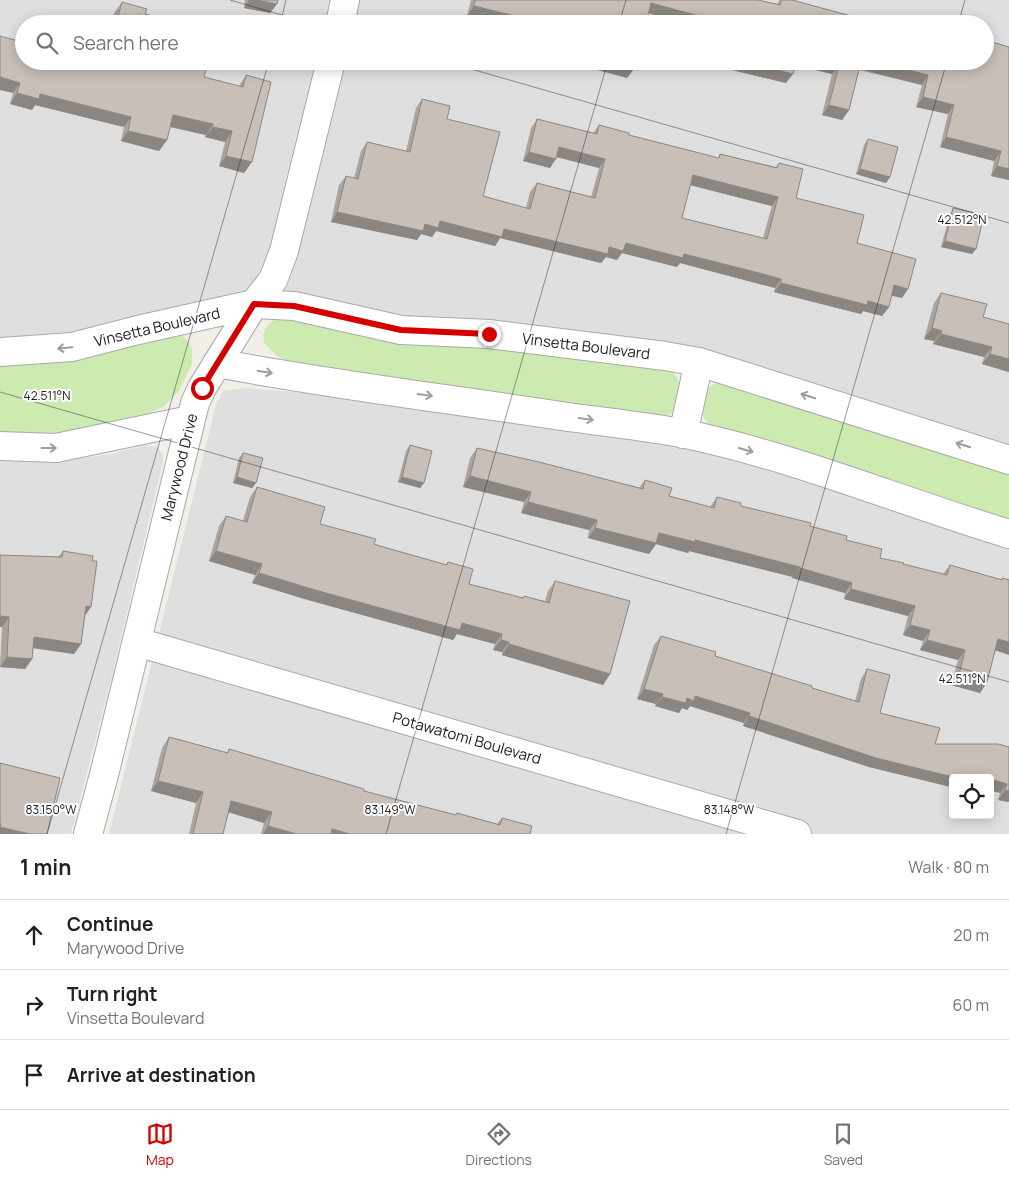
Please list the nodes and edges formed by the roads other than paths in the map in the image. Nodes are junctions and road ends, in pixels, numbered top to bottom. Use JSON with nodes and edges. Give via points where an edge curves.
{"nodes":[{"id":1,"x":345,"y":0,"type":"edge"},
{"id":2,"x":342,"y":15,"type":"edge"},
{"id":3,"x":329,"y":70,"type":"edge"},
{"id":4,"x":254,"y":304,"type":"junction"},
{"id":5,"x":0,"y":352,"type":"edge"},
{"id":6,"x":699,"y":362,"type":"junction"},
{"id":7,"x":217,"y":363,"type":"junction"},
{"id":8,"x":190,"y":420,"type":"junction"},
{"id":9,"x":683,"y":434,"type":"junction"},
{"id":10,"x":0,"y":446,"type":"edge"},
{"id":11,"x":1009,"y":460,"type":"edge"},
{"id":12,"x":1009,"y":534,"type":"edge"},
{"id":13,"x":137,"y":642,"type":"junction"},
{"id":14,"x":88,"y":834,"type":"edge"},
{"id":15,"x":797,"y":834,"type":"edge"}],
"edges":[{"from":1,"to":2,"type":"street"},
{"from":3,"to":4,"type":"street","name":"Marywood Drive","via":[[284,251],[273,280]]},
{"from":4,"to":5,"type":"street","name":"Vinsetta Boulevard","one_way":true,"via":[[72,347]]},
{"from":4,"to":6,"type":"street","name":"Vinsetta Boulevard","via":[[294,306],[401,330],[489,334]]},
{"from":4,"to":7,"type":"street","name":"Marywood Drive"},
{"from":6,"to":9,"type":"street"},
{"from":11,"to":6,"type":"street","name":"Vinsetta Boulevard","one_way":true},
{"from":7,"to":8,"type":"street","name":"Marywood Drive","via":[[202,388]]},
{"from":7,"to":9,"type":"street","one_way":true,"via":[[304,379]]},
{"from":10,"to":8,"type":"street","one_way":true,"via":[[56,448]]},
{"from":8,"to":13,"type":"street","name":"Marywood Drive"},
{"from":9,"to":12,"type":"street","one_way":true,"via":[[792,463]]},
{"from":13,"to":14,"type":"street","name":"Marywood Drive"},
{"from":13,"to":15,"type":"street","name":"Potawatomi Boulevard"}]}
